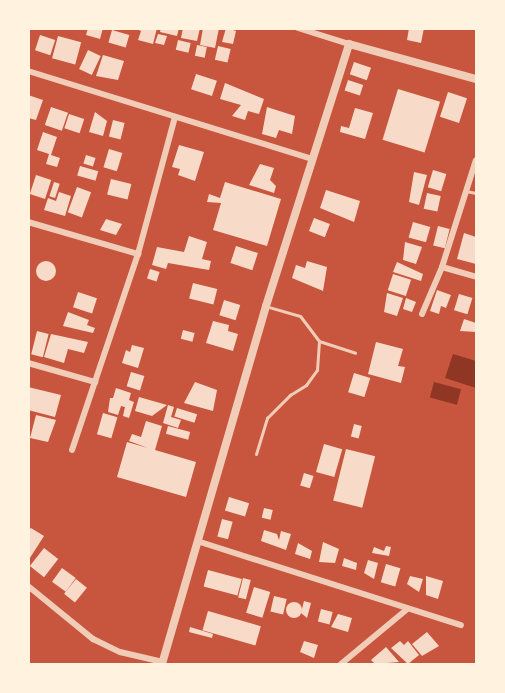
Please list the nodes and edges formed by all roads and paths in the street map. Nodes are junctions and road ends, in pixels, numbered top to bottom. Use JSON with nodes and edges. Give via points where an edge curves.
{"nodes":[{"id":1,"x":298,"y":28,"type":"edge"},
{"id":2,"x":349,"y":44,"type":"junction"},
{"id":3,"x":28,"y":71,"type":"edge"},
{"id":4,"x":477,"y":80,"type":"edge"},
{"id":5,"x":175,"y":117,"type":"junction"},
{"id":6,"x":313,"y":159,"type":"junction"},
{"id":7,"x":477,"y":160,"type":"edge"},
{"id":8,"x":466,"y":191,"type":"junction"},
{"id":9,"x":477,"y":194,"type":"edge"},
{"id":10,"x":28,"y":222,"type":"edge"},
{"id":11,"x":138,"y":254,"type":"junction"},
{"id":12,"x":442,"y":267,"type":"junction"},
{"id":13,"x":477,"y":277,"type":"edge"},
{"id":14,"x":266,"y":306,"type":"junction"},
{"id":15,"x":422,"y":314,"type":"dead end"},
{"id":16,"x":319,"y":341,"type":"junction"},
{"id":17,"x":355,"y":353,"type":"dead end"},
{"id":18,"x":28,"y":363,"type":"edge"},
{"id":19,"x":95,"y":382,"type":"junction"},
{"id":20,"x":72,"y":450,"type":"dead end"},
{"id":21,"x":256,"y":454,"type":"dead end"},
{"id":22,"x":197,"y":541,"type":"junction"},
{"id":23,"x":28,"y":586,"type":"edge"},
{"id":24,"x":406,"y":610,"type":"junction"},
{"id":25,"x":461,"y":625,"type":"dead end"},
{"id":26,"x":162,"y":663,"type":"edge"},
{"id":27,"x":341,"y":664,"type":"edge"}],
"edges":[{"from":1,"to":2,"type":"street"},
{"from":2,"to":4,"type":"street"},
{"from":2,"to":6,"type":"street"},
{"from":3,"to":5,"type":"street"},
{"from":5,"to":6,"type":"street"},
{"from":5,"to":11,"type":"street"},
{"from":6,"to":14,"type":"street"},
{"from":7,"to":8,"type":"street"},
{"from":8,"to":9,"type":"lane"},
{"from":8,"to":12,"type":"street"},
{"from":10,"to":11,"type":"street"},
{"from":11,"to":19,"type":"street"},
{"from":12,"to":13,"type":"street"},
{"from":12,"to":15,"type":"street"},
{"from":14,"to":16,"type":"lane","via":[[300,316]]},
{"from":14,"to":22,"type":"street"},
{"from":16,"to":17,"type":"lane"},
{"from":16,"to":21,"type":"lane","via":[[317,369],[306,386],[290,395],[267,418]]},
{"from":18,"to":19,"type":"street"},
{"from":19,"to":20,"type":"street"},
{"from":22,"to":24,"type":"street"},
{"from":22,"to":26,"type":"street"},
{"from":23,"to":26,"type":"street","via":[[93,639],[120,652]]},
{"from":24,"to":25,"type":"street"},
{"from":24,"to":27,"type":"street"}]}
